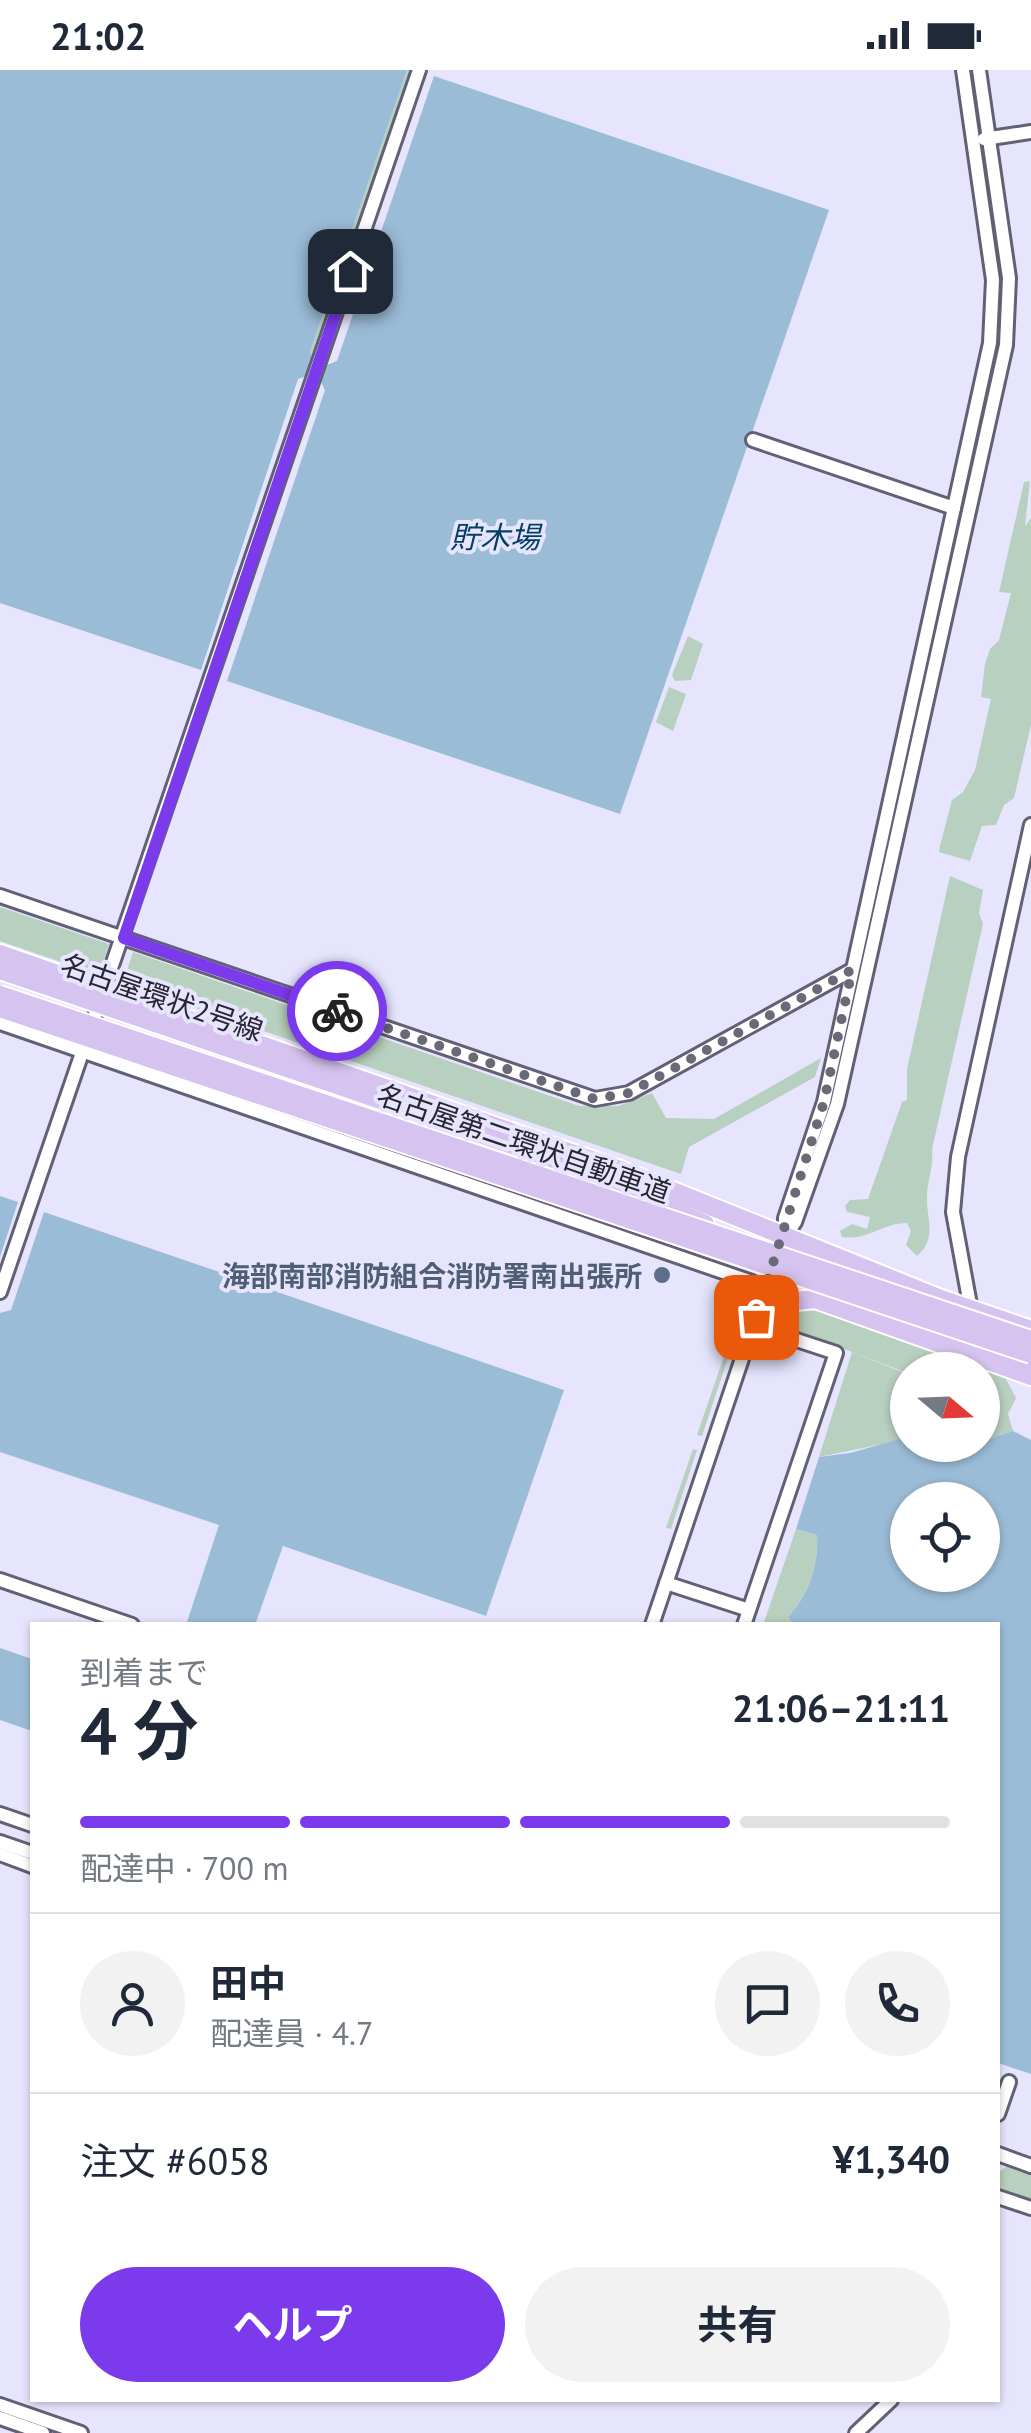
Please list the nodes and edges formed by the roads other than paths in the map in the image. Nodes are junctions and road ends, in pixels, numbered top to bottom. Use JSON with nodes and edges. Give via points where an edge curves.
{"nodes":[{"id":1,"x":418,"y":70,"type":"edge"},
{"id":2,"x":963,"y":70,"type":"edge"},
{"id":3,"x":979,"y":70,"type":"edge"},
{"id":4,"x":1031,"y":132,"type":"edge"},
{"id":5,"x":989,"y":138,"type":"junction"},
{"id":6,"x":973,"y":141,"type":"junction"},
{"id":7,"x":752,"y":440,"type":"dead end"},
{"id":8,"x":954,"y":508,"type":"junction"},
{"id":9,"x":1031,"y":826,"type":"edge"},
{"id":10,"x":0,"y":896,"type":"edge"},
{"id":11,"x":124,"y":938,"type":"junction"},
{"id":12,"x":0,"y":954,"type":"edge"},
{"id":13,"x":0,"y":970,"type":"edge"},
{"id":14,"x":852,"y":970,"type":"junction"},
{"id":15,"x":0,"y":994,"type":"edge"},
{"id":16,"x":103,"y":997,"type":"junction"},
{"id":17,"x":0,"y":1008,"type":"edge"},
{"id":18,"x":0,"y":1024,"type":"edge"},
{"id":19,"x":84,"y":1052,"type":"junction"},
{"id":20,"x":658,"y":1185,"type":"junction"},
{"id":21,"x":784,"y":1235,"type":"junction"},
{"id":22,"x":777,"y":1256,"type":"junction"},
{"id":23,"x":752,"y":1282,"type":"dead end"},
{"id":24,"x":0,"y":1292,"type":"edge"},
{"id":25,"x":971,"y":1310,"type":"junction"},
{"id":26,"x":755,"y":1322,"type":"junction"},
{"id":27,"x":1031,"y":1330,"type":"edge"},
{"id":28,"x":1031,"y":1343,"type":"edge"},
{"id":29,"x":1031,"y":1354,"type":"edge"},
{"id":30,"x":1031,"y":1363,"type":"edge"},
{"id":31,"x":1031,"y":1376,"type":"edge"},
{"id":32,"x":0,"y":1580,"type":"edge"},
{"id":33,"x":666,"y":1582,"type":"junction"},
{"id":34,"x":749,"y":1610,"type":"junction"},
{"id":35,"x":123,"y":1622,"type":"edge"},
{"id":36,"x":653,"y":1622,"type":"edge"},
{"id":37,"x":745,"y":1622,"type":"edge"},
{"id":38,"x":0,"y":1814,"type":"edge"},
{"id":39,"x":30,"y":1824,"type":"edge"},
{"id":40,"x":0,"y":1842,"type":"edge"},
{"id":41,"x":30,"y":1852,"type":"edge"},
{"id":42,"x":0,"y":1854,"type":"edge"},
{"id":43,"x":30,"y":1865,"type":"edge"},
{"id":44,"x":1009,"y":2082,"type":"dead end"},
{"id":45,"x":1000,"y":2108,"type":"edge"},
{"id":46,"x":1000,"y":2155,"type":"edge"},
{"id":47,"x":1031,"y":2166,"type":"edge"},
{"id":48,"x":1000,"y":2198,"type":"edge"},
{"id":49,"x":1031,"y":2208,"type":"edge"},
{"id":50,"x":889,"y":2402,"type":"edge"},
{"id":51,"x":0,"y":2405,"type":"edge"},
{"id":52,"x":0,"y":2418,"type":"edge"},
{"id":53,"x":43,"y":2433,"type":"edge"},
{"id":54,"x":81,"y":2433,"type":"edge"},
{"id":55,"x":856,"y":2433,"type":"edge"}],
"edges":[{"from":1,"to":11,"type":"street"},
{"from":2,"to":6,"type":"street"},
{"from":3,"to":5,"type":"street"},
{"from":4,"to":5,"type":"street"},
{"from":5,"to":6,"type":"street"},
{"from":5,"to":21,"type":"street","via":[[1009,278],[1006,346],[838,1104],[795,1222]]},
{"from":6,"to":8,"type":"street","via":[[994,306]]},
{"from":7,"to":8,"type":"street"},
{"from":8,"to":14,"type":"street"},
{"from":9,"to":25,"type":"street","via":[[958,1157],[953,1212]]},
{"from":10,"to":11,"type":"street"},
{"from":11,"to":14,"type":"street","via":[[595,1099],[629,1093]]},
{"from":11,"to":16,"type":"street"},
{"from":12,"to":16,"type":"highway","name":"名古屋環状2号線"},
{"from":13,"to":16,"type":"highway","name":"名古屋環状2号線"},
{"from":14,"to":21,"type":"street","via":[[824,1102]]},
{"from":15,"to":28,"type":"highway","name":"名古屋第二環状自動車道","bridge":true},
{"from":16,"to":19,"type":"street"},
{"from":16,"to":20,"type":"highway","name":"名古屋環状2号線"},
{"from":16,"to":22,"type":"highway","name":"名古屋環状2号線","via":[[568,1164]]},
{"from":17,"to":29,"type":"highway","name":"名古屋第二環状自動車道","bridge":true},
{"from":18,"to":19,"type":"street"},
{"from":19,"to":23,"type":"street"},
{"from":19,"to":24,"type":"street"},
{"from":20,"to":21,"type":"highway","name":"名古屋環状2号線"},
{"from":20,"to":22,"type":"highway","via":[[754,1236]]},
{"from":21,"to":22,"type":"street"},
{"from":21,"to":25,"type":"highway","name":"名古屋環状2号線"},
{"from":21,"to":28,"type":"highway","via":[[825,1263]]},
{"from":22,"to":26,"type":"street"},
{"from":22,"to":30,"type":"highway","name":"名古屋環状2号線","via":[[932,1328]]},
{"from":25,"to":27,"type":"highway","name":"名古屋環状2号線"},
{"from":26,"to":31,"type":"highway","via":[[794,1300],[815,1299]]},
{"from":26,"to":33,"type":"street"},
{"from":26,"to":34,"type":"street","via":[[836,1353]]},
{"from":32,"to":35,"type":"street"},
{"from":33,"to":34,"type":"street"},
{"from":33,"to":36,"type":"street"},
{"from":34,"to":37,"type":"street"},
{"from":38,"to":39,"type":"street"},
{"from":40,"to":41,"type":"street"},
{"from":42,"to":43,"type":"street"},
{"from":44,"to":45,"type":"street"},
{"from":46,"to":47,"type":"street"},
{"from":48,"to":49,"type":"street"},
{"from":50,"to":55,"type":"street"},
{"from":51,"to":54,"type":"street"},
{"from":52,"to":53,"type":"street"}]}
